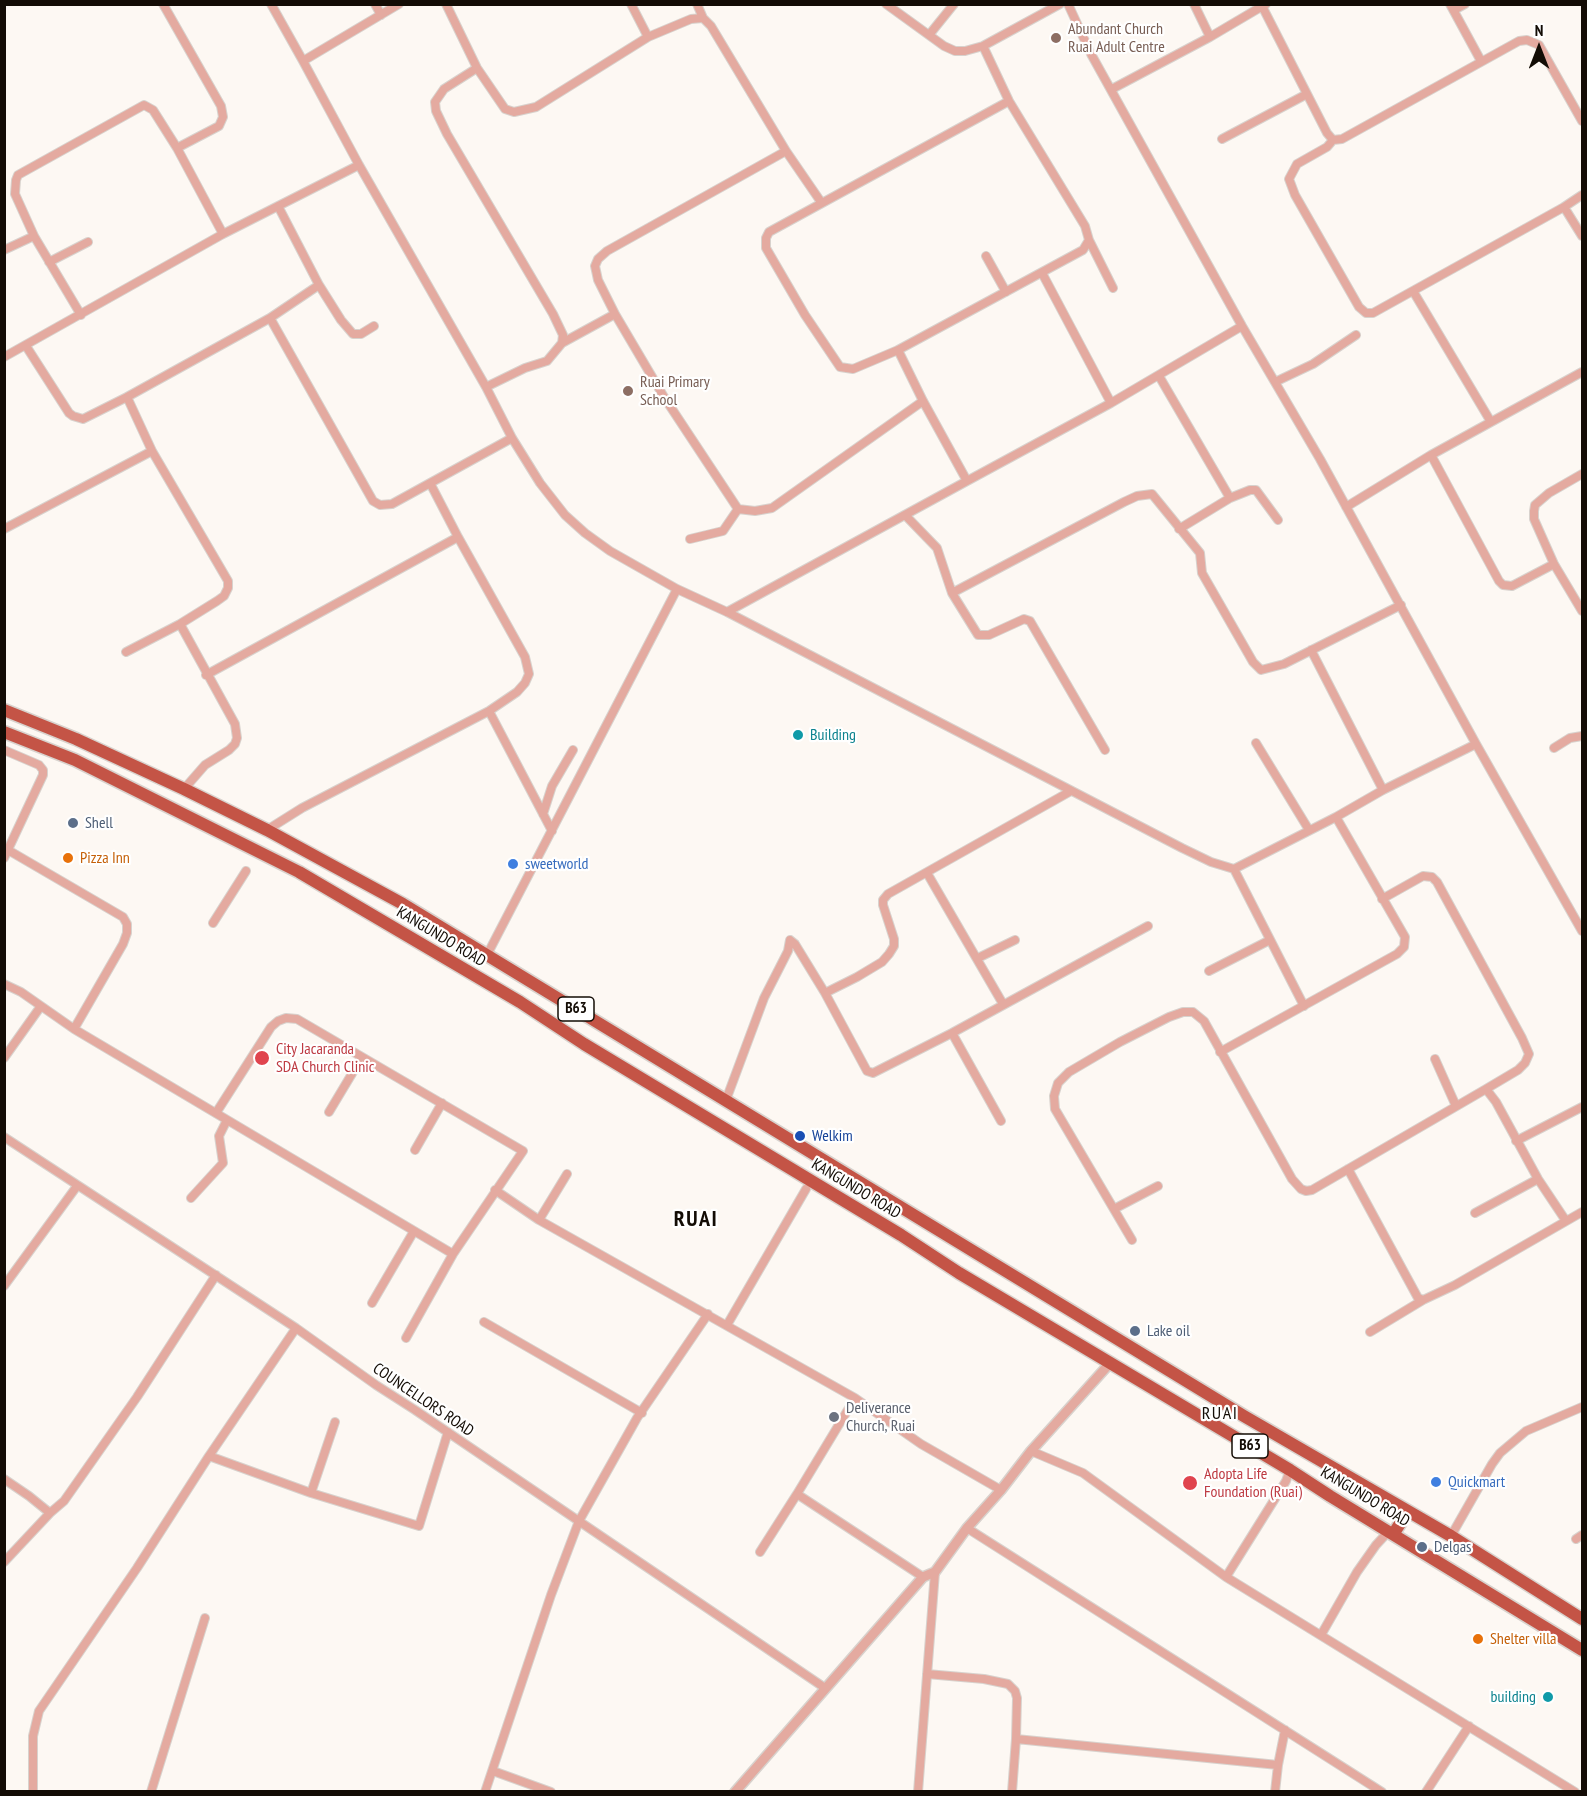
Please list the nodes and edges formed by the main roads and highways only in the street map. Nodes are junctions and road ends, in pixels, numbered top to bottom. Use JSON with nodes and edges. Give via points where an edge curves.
{"nodes":[{"id":1,"x":4,"y":710,"type":"edge"},
{"id":2,"x":28,"y":719,"type":"junction"},
{"id":3,"x":4,"y":732,"type":"edge"},
{"id":4,"x":19,"y":738,"type":"junction"},
{"id":5,"x":76,"y":740,"type":"junction"},
{"id":6,"x":69,"y":757,"type":"junction"},
{"id":7,"x":1408,"y":1511,"type":"junction"},
{"id":8,"x":1391,"y":1532,"type":"junction"},
{"id":9,"x":1582,"y":1619,"type":"edge"},
{"id":10,"x":1582,"y":1650,"type":"edge"}],
"edges":[{"from":1,"to":2,"type":"highway","name":"KANGUNDO ROAD","number":"B63"},
{"from":2,"to":4,"type":"highway"},
{"from":2,"to":5,"type":"highway","name":"KANGUNDO ROAD","number":"B63"},
{"from":3,"to":4,"type":"highway","name":"KANGUNDO ROAD","number":"B63"},
{"from":4,"to":6,"type":"highway","name":"KANGUNDO ROAD","number":"B63"},
{"from":5,"to":6,"type":"highway"},
{"from":5,"to":7,"type":"highway","name":"KANGUNDO ROAD","number":"B63","via":[[267,830],[403,904],[1244,1416]]},
{"from":6,"to":8,"type":"highway","name":"KANGUNDO ROAD","number":"B63","via":[[299,872],[520,1002],[959,1273]]},
{"from":7,"to":8,"type":"highway"},
{"from":7,"to":9,"type":"highway","name":"KANGUNDO ROAD","number":"B63"},
{"from":8,"to":10,"type":"highway","name":"KANGUNDO ROAD","number":"B63"}]}
